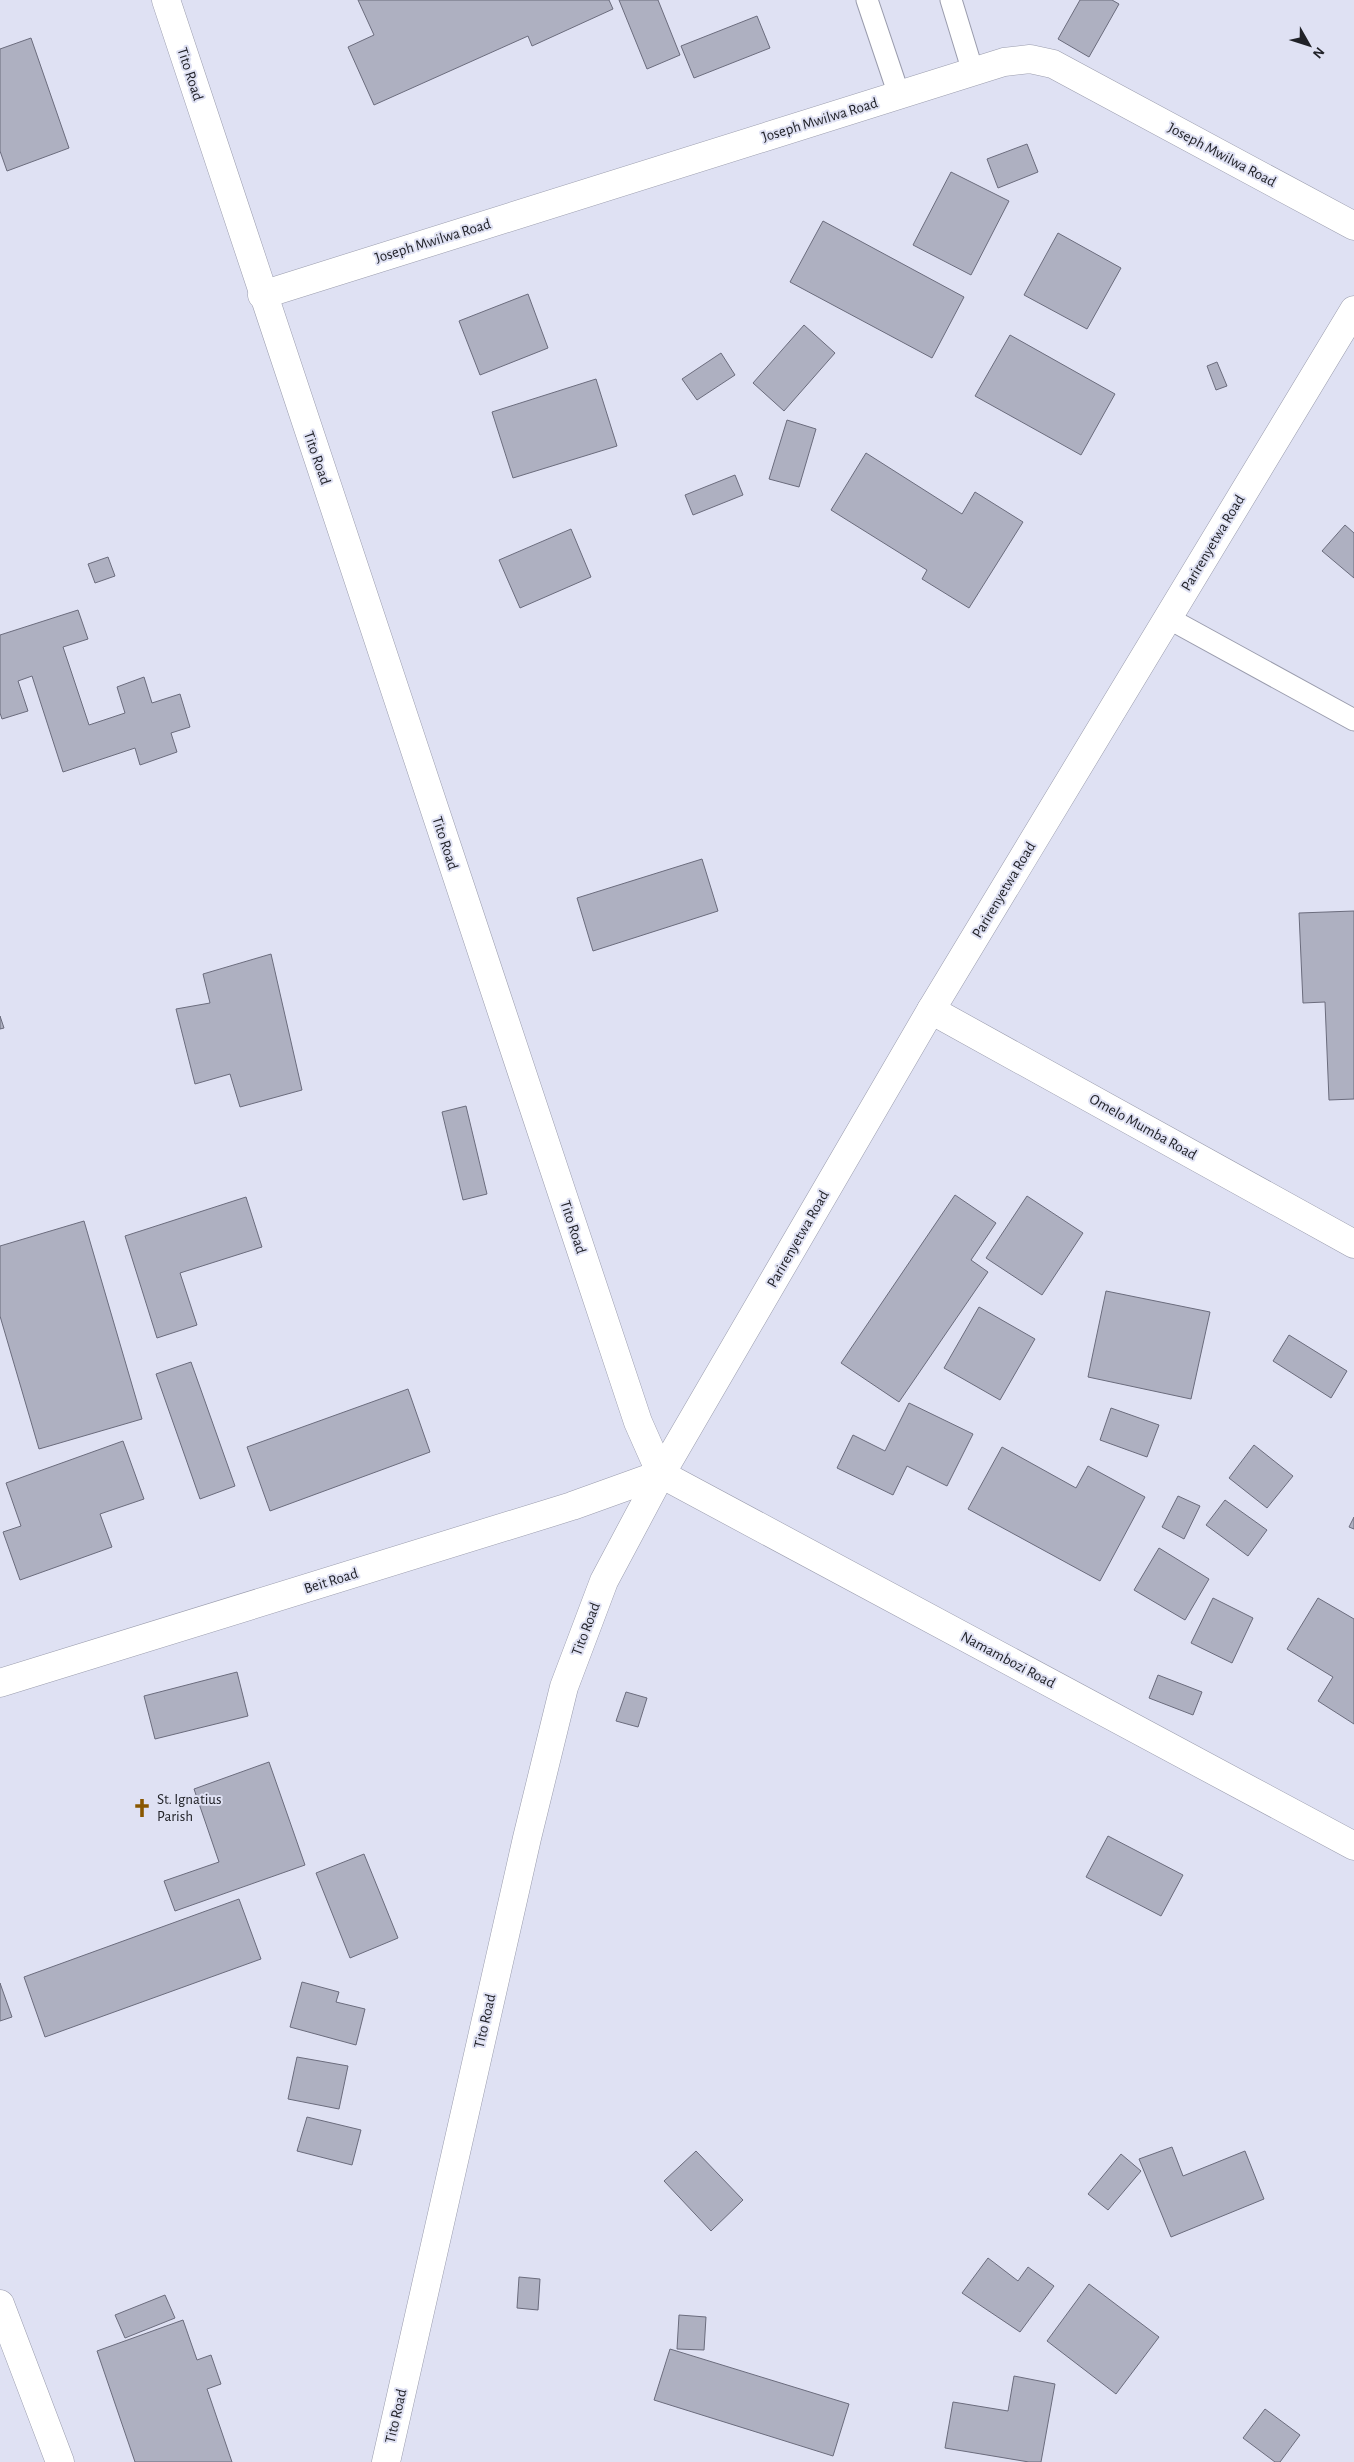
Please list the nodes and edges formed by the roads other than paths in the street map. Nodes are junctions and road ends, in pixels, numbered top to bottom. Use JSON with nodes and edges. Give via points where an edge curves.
{"nodes":[{"id":1,"x":166,"y":0,"type":"edge"},
{"id":2,"x":866,"y":0,"type":"edge"},
{"id":3,"x":951,"y":0,"type":"edge"},
{"id":4,"x":973,"y":72,"type":"junction"},
{"id":5,"x":899,"y":95,"type":"junction"},
{"id":6,"x":1354,"y":226,"type":"edge"},
{"id":7,"x":262,"y":295,"type":"junction"},
{"id":8,"x":1354,"y":310,"type":"edge"},
{"id":9,"x":1168,"y":618,"type":"junction"},
{"id":10,"x":1354,"y":720,"type":"edge"},
{"id":11,"x":931,"y":1010,"type":"junction"},
{"id":12,"x":1354,"y":1244,"type":"edge"},
{"id":13,"x":661,"y":1474,"type":"junction"},
{"id":14,"x":0,"y":1683,"type":"edge"},
{"id":15,"x":1354,"y":1846,"type":"edge"},
{"id":16,"x":0,"y":2304,"type":"edge"},
{"id":17,"x":60,"y":2462,"type":"edge"},
{"id":18,"x":388,"y":2462,"type":"edge"}],
"edges":[{"from":1,"to":7,"type":"street","name":"Tito Road"},
{"from":2,"to":5,"type":"lane"},
{"from":3,"to":4,"type":"lane"},
{"from":4,"to":5,"type":"street","name":"Joseph Mwilwa Road"},
{"from":4,"to":6,"type":"street","name":"Joseph Mwilwa Road","via":[[1021,60],[1053,64]]},
{"from":5,"to":7,"type":"street","name":"Joseph Mwilwa Road"},
{"from":7,"to":13,"type":"street","name":"Tito Road","via":[[634,1412]]},
{"from":8,"to":9,"type":"street","name":"Parirenyetwa Road"},
{"from":9,"to":10,"type":"lane"},
{"from":9,"to":11,"type":"street","name":"Parirenyetwa Road"},
{"from":11,"to":12,"type":"street","name":"Omelo Mumba Road"},
{"from":11,"to":13,"type":"street","name":"Parirenyetwa Road"},
{"from":13,"to":14,"type":"street","name":"Beit Road","via":[[572,1506]]},
{"from":13,"to":15,"type":"street","name":"Namambozi Road"},
{"from":13,"to":18,"type":"street","name":"Tito Road","via":[[604,1582],[564,1687],[527,1838]]},
{"from":16,"to":17,"type":"street"}]}
